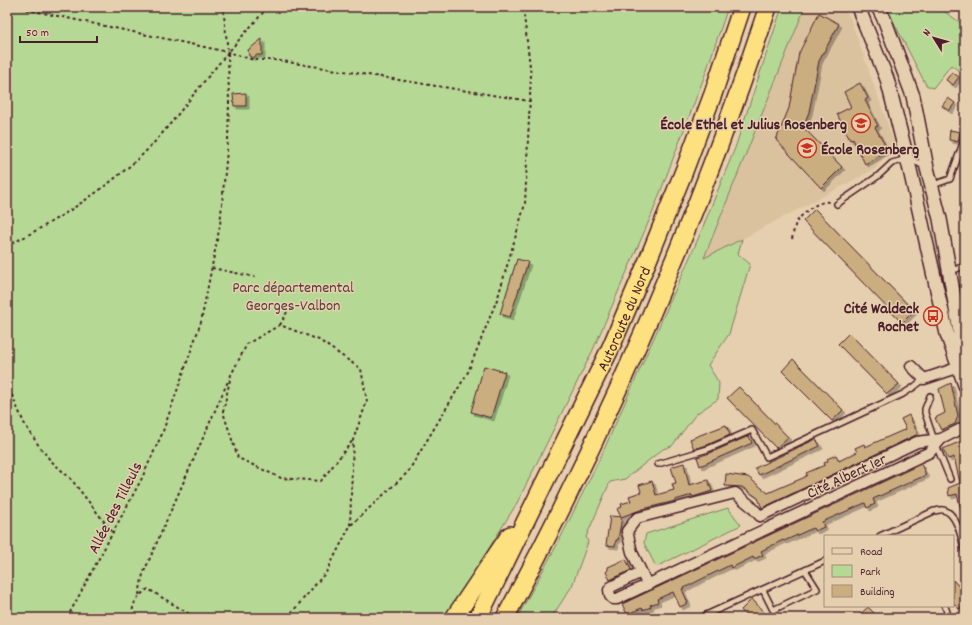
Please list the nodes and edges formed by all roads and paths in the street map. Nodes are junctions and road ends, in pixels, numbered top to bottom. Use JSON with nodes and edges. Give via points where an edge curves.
{"nodes":[{"id":1,"x":15,"y":7,"type":"edge"},
{"id":2,"x":223,"y":7,"type":"edge"},
{"id":3,"x":268,"y":7,"type":"edge"},
{"id":4,"x":523,"y":7,"type":"edge"},
{"id":5,"x":742,"y":7,"type":"edge"},
{"id":6,"x":768,"y":7,"type":"edge"},
{"id":7,"x":858,"y":7,"type":"edge"},
{"id":8,"x":878,"y":7,"type":"edge"},
{"id":9,"x":228,"y":52,"type":"junction"},
{"id":10,"x":530,"y":101,"type":"junction"},
{"id":11,"x":965,"y":132,"type":"edge"},
{"id":12,"x":907,"y":159,"type":"junction"},
{"id":13,"x":927,"y":168,"type":"junction"},
{"id":14,"x":932,"y":186,"type":"junction"},
{"id":15,"x":837,"y":204,"type":"joint"},
{"id":16,"x":792,"y":239,"type":"dead end"},
{"id":17,"x":7,"y":246,"type":"edge"},
{"id":18,"x":965,"y":266,"type":"edge"},
{"id":19,"x":212,"y":268,"type":"junction"},
{"id":20,"x":950,"y":271,"type":"junction"},
{"id":21,"x":255,"y":277,"type":"dead end"},
{"id":22,"x":287,"y":312,"type":"dead end"},
{"id":23,"x":280,"y":324,"type":"junction"},
{"id":24,"x":962,"y":363,"type":"edge"},
{"id":25,"x":911,"y":366,"type":"dead end"},
{"id":26,"x":231,"y":375,"type":"junction"},
{"id":27,"x":924,"y":379,"type":"junction"},
{"id":28,"x":7,"y":384,"type":"edge"},
{"id":29,"x":965,"y":385,"type":"edge"},
{"id":30,"x":930,"y":396,"type":"dead end"},
{"id":31,"x":965,"y":427,"type":"edge"},
{"id":32,"x":353,"y":440,"type":"junction"},
{"id":33,"x":937,"y":442,"type":"junction"},
{"id":34,"x":658,"y":464,"type":"dead end"},
{"id":35,"x":950,"y":479,"type":"dead end"},
{"id":36,"x":534,"y":505,"type":"junction"},
{"id":37,"x":760,"y":516,"type":"junction"},
{"id":38,"x":350,"y":526,"type":"junction"},
{"id":39,"x":759,"y":532,"type":"junction"},
{"id":40,"x":113,"y":533,"type":"junction"},
{"id":41,"x":883,"y":535,"type":"edge"},
{"id":42,"x":965,"y":552,"type":"edge"},
{"id":43,"x":824,"y":561,"type":"edge"},
{"id":44,"x":805,"y":570,"type":"junction"},
{"id":45,"x":642,"y":572,"type":"junction"},
{"id":46,"x":647,"y":584,"type":"junction"},
{"id":47,"x":763,"y":590,"type":"junction"},
{"id":48,"x":139,"y":595,"type":"junction"},
{"id":49,"x":945,"y":607,"type":"edge"},
{"id":50,"x":67,"y":618,"type":"edge"},
{"id":51,"x":140,"y":618,"type":"edge"},
{"id":52,"x":196,"y":618,"type":"edge"},
{"id":53,"x":287,"y":618,"type":"edge"},
{"id":54,"x":454,"y":618,"type":"edge"},
{"id":55,"x":478,"y":618,"type":"edge"},
{"id":56,"x":505,"y":618,"type":"edge"},
{"id":57,"x":705,"y":618,"type":"edge"},
{"id":58,"x":949,"y":618,"type":"edge"}],
"edges":[{"from":1,"to":9,"type":"path"},
{"from":2,"to":9,"type":"path","name":"Allée des Tilleuls"},
{"from":3,"to":9,"type":"path"},
{"from":4,"to":10,"type":"path","via":[[531,75]]},
{"from":5,"to":36,"type":"highway","name":"Autoroute du Nord","via":[[713,94],[648,260],[611,347]]},
{"from":6,"to":56,"type":"highway","name":"Autoroute du Nord","via":[[705,183],[637,347],[567,500]]},
{"from":7,"to":12,"type":"main road","via":[[887,79]]},
{"from":8,"to":13,"type":"main road","via":[[913,96]]},
{"from":9,"to":10,"type":"path","via":[[254,60],[274,60]]},
{"from":9,"to":17,"type":"path","via":[[163,132],[140,156],[86,200],[39,230]]},
{"from":9,"to":19,"type":"path","name":"Allée des Tilleuls","via":[[228,140],[220,225]]},
{"from":10,"to":38,"type":"path","via":[[525,204],[498,297],[468,372],[408,472]]},
{"from":11,"to":14,"type":"lane","via":[[950,179]]},
{"from":12,"to":13,"type":"lane"},
{"from":12,"to":15,"type":"lane","via":[[892,163],[878,176]]},
{"from":12,"to":24,"type":"main road","via":[[947,334]]},
{"from":13,"to":14,"type":"main road"},
{"from":14,"to":20,"type":"main road"},
{"from":15,"to":16,"type":"path","via":[[826,201],[809,209],[796,224]]},
{"from":18,"to":20,"type":"lane"},
{"from":19,"to":21,"type":"path"},
{"from":19,"to":40,"type":"path","name":"Allée des Tilleuls","via":[[201,322],[162,434]]},
{"from":20,"to":24,"type":"main road"},
{"from":22,"to":23,"type":"path"},
{"from":23,"to":26,"type":"path","via":[[247,344]]},
{"from":23,"to":32,"type":"path","via":[[320,340],[361,369],[367,401]]},
{"from":24,"to":27,"type":"street"},
{"from":24,"to":29,"type":"main road"},
{"from":25,"to":27,"type":"street"},
{"from":26,"to":32,"type":"path","via":[[223,412],[238,458],[281,478],[322,481]]},
{"from":26,"to":48,"type":"path","via":[[143,574]]},
{"from":27,"to":34,"type":"lane","via":[[903,394],[767,457],[752,430],[708,449]]},
{"from":28,"to":40,"type":"path","via":[[24,423],[37,443],[50,460],[71,479]]},
{"from":30,"to":33,"type":"lane","via":[[925,413]]},
{"from":31,"to":33,"type":"street","name":"Cité Albert 1er"},
{"from":32,"to":38,"type":"path"},
{"from":33,"to":35,"type":"lane"},
{"from":33,"to":37,"type":"street","name":"Cité Albert 1er","via":[[917,442]]},
{"from":33,"to":39,"type":"street","name":"Cité Albert 1er","via":[[930,452]]},
{"from":36,"to":54,"type":"highway","via":[[498,551]]},
{"from":36,"to":55,"type":"highway","name":"Autoroute du Nord"},
{"from":37,"to":39,"type":"street"},
{"from":37,"to":45,"type":"street","via":[[735,493],[637,518],[627,531],[632,552]]},
{"from":38,"to":53,"type":"path","via":[[327,571]]},
{"from":39,"to":46,"type":"street","name":"Cité Albert 1er"},
{"from":40,"to":50,"type":"path","name":"Allée des Tilleuls"},
{"from":41,"to":42,"type":"lane","via":[[934,511],[943,510],[951,513],[956,522]]},
{"from":43,"to":44,"type":"lane"},
{"from":44,"to":47,"type":"lane"},
{"from":44,"to":47,"type":"lane","via":[[817,589],[773,610]]},
{"from":45,"to":46,"type":"street"},
{"from":45,"to":46,"type":"street","name":"Cité Albert 1er","via":[[611,587],[610,596],[617,599]]},
{"from":47,"to":57,"type":"lane","via":[[704,616]]},
{"from":48,"to":51,"type":"path","via":[[132,610],[133,614]]},
{"from":48,"to":52,"type":"path","via":[[148,589]]},
{"from":49,"to":58,"type":"lane"}]}
